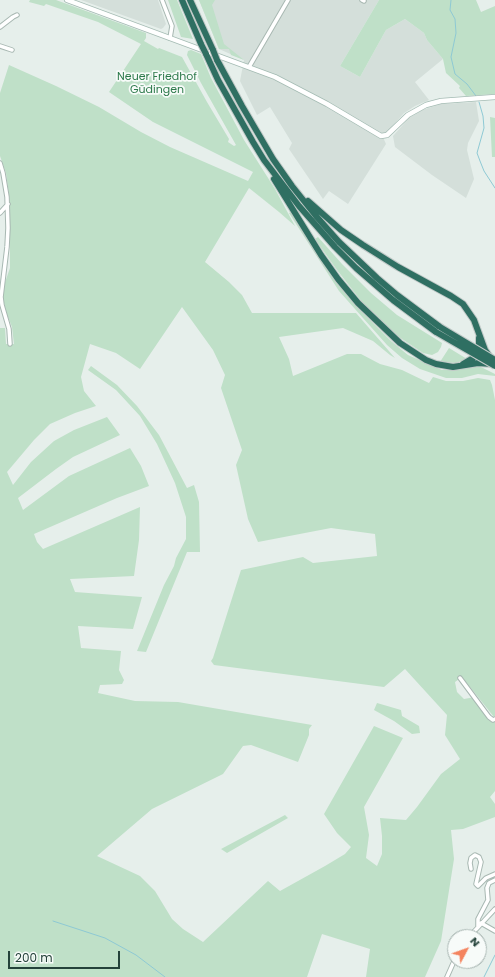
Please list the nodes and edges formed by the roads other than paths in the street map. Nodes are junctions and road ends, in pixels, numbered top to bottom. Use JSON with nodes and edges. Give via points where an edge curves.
{"nodes":[{"id":1,"x":67,"y":0,"type":"edge"},
{"id":2,"x":162,"y":0,"type":"edge"},
{"id":3,"x":182,"y":0,"type":"edge"},
{"id":4,"x":190,"y":0,"type":"edge"},
{"id":5,"x":288,"y":0,"type":"edge"},
{"id":6,"x":17,"y":15,"type":"dead end"},
{"id":7,"x":0,"y":27,"type":"edge"},
{"id":8,"x":170,"y":38,"type":"junction"},
{"id":9,"x":0,"y":46,"type":"edge"},
{"id":10,"x":12,"y":50,"type":"dead end"},
{"id":11,"x":249,"y":67,"type":"junction"},
{"id":12,"x":495,"y":97,"type":"edge"},
{"id":13,"x":264,"y":160,"type":"junction"},
{"id":14,"x":0,"y":163,"type":"edge"},
{"id":15,"x":292,"y":186,"type":"junction"},
{"id":16,"x":8,"y":204,"type":"junction"},
{"id":17,"x":0,"y":213,"type":"edge"},
{"id":18,"x":438,"y":330,"type":"junction"},
{"id":19,"x":478,"y":331,"type":"junction"},
{"id":20,"x":10,"y":344,"type":"dead end"},
{"id":21,"x":495,"y":360,"type":"edge"},
{"id":22,"x":460,"y":366,"type":"junction"},
{"id":23,"x":495,"y":366,"type":"edge"},
{"id":24,"x":460,"y":678,"type":"dead end"},
{"id":25,"x":495,"y":719,"type":"edge"},
{"id":26,"x":471,"y":869,"type":"dead end"},
{"id":27,"x":495,"y":874,"type":"edge"},
{"id":28,"x":495,"y":880,"type":"edge"},
{"id":29,"x":495,"y":909,"type":"edge"},
{"id":30,"x":480,"y":924,"type":"junction"},
{"id":31,"x":476,"y":929,"type":"edge"},
{"id":32,"x":495,"y":931,"type":"edge"}],
"edges":[{"from":1,"to":8,"type":"street"},
{"from":2,"to":8,"type":"street","via":[[172,26]]},
{"from":3,"to":13,"type":"highway","bridge":true,"via":[[235,111]]},
{"from":4,"to":15,"type":"highway","bridge":true,"via":[[217,60],[242,106]]},
{"from":5,"to":11,"type":"street"},
{"from":6,"to":7,"type":"street"},
{"from":8,"to":11,"type":"street"},
{"from":9,"to":10,"type":"street"},
{"from":11,"to":12,"type":"street","via":[[287,83],[383,137],[426,105],[441,101]]},
{"from":13,"to":18,"type":"highway","via":[[307,216],[345,258],[374,284]]},
{"from":13,"to":22,"type":"highway","via":[[321,255],[358,303],[386,332],[411,351],[436,364]]},
{"from":14,"to":16,"type":"street"},
{"from":15,"to":18,"type":"highway","via":[[360,263]]},
{"from":15,"to":19,"type":"highway","via":[[321,214],[347,234],[398,267],[457,300],[469,311]]},
{"from":16,"to":17,"type":"street"},
{"from":16,"to":20,"type":"street","via":[[7,248],[1,297]]},
{"from":18,"to":21,"type":"highway","bridge":true},
{"from":18,"to":23,"type":"highway","bridge":true},
{"from":19,"to":21,"type":"highway","via":[[487,355]]},
{"from":19,"to":22,"type":"highway","via":[[480,344],[477,352],[473,358]]},
{"from":22,"to":23,"type":"highway","via":[[483,363]]},
{"from":24,"to":25,"type":"street","via":[[489,717]]},
{"from":26,"to":27,"type":"street","via":[[470,863],[475,855],[481,862],[476,884],[478,886]]},
{"from":28,"to":30,"type":"street","via":[[489,883],[487,888],[488,900],[478,919]]},
{"from":29,"to":30,"type":"street"},
{"from":30,"to":31,"type":"street"},
{"from":30,"to":32,"type":"street"}]}
